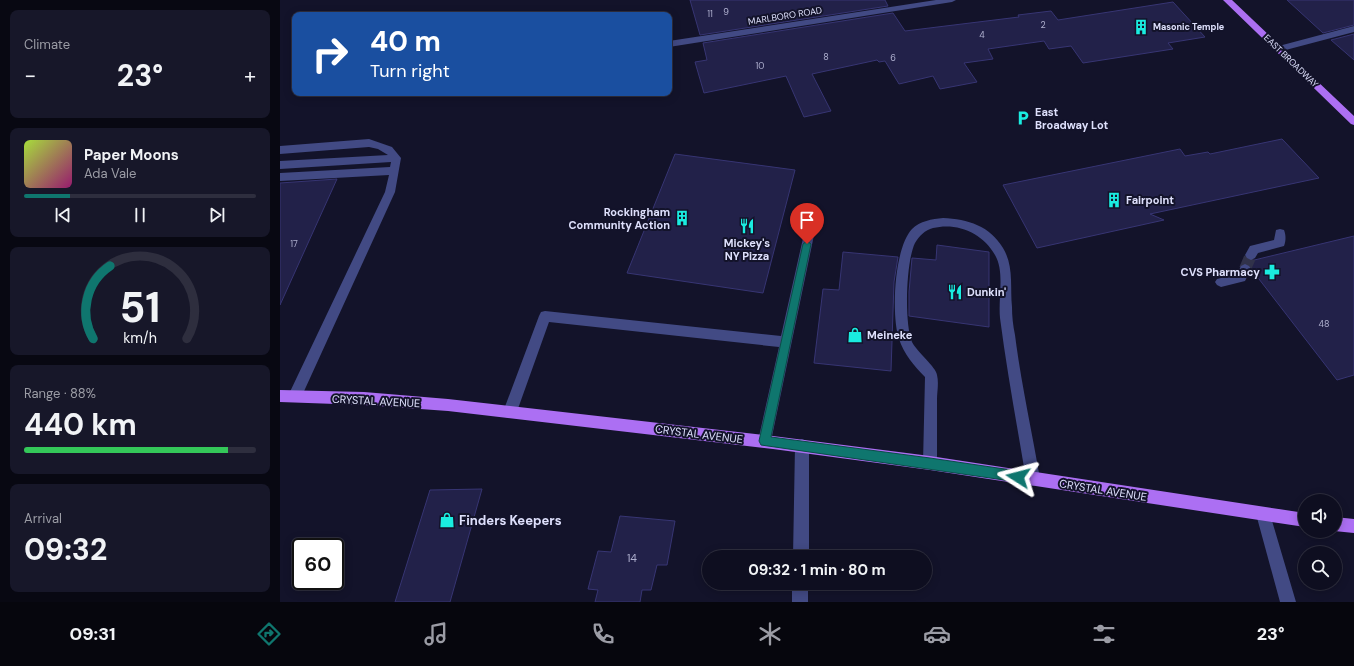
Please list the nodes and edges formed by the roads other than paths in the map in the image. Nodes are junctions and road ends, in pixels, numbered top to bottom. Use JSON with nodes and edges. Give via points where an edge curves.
{"nodes":[{"id":1,"x":952,"y":0,"type":"edge"},
{"id":2,"x":1227,"y":0,"type":"edge"},
{"id":3,"x":1354,"y":29,"type":"edge"},
{"id":4,"x":672,"y":44,"type":"edge"},
{"id":5,"x":1278,"y":49,"type":"junction"},
{"id":6,"x":1354,"y":122,"type":"edge"},
{"id":7,"x":280,"y":150,"type":"edge"},
{"id":8,"x":396,"y":158,"type":"junction"},
{"id":9,"x":280,"y":165,"type":"edge"},
{"id":10,"x":394,"y":171,"type":"junction"},
{"id":11,"x":280,"y":177,"type":"edge"},
{"id":12,"x":813,"y":216,"type":"dead end"},
{"id":13,"x":1280,"y":233,"type":"dead end"},
{"id":14,"x":1251,"y":255,"type":"tunnel mouth"},
{"id":15,"x":1245,"y":269,"type":"tunnel mouth"},
{"id":16,"x":1221,"y":282,"type":"dead end"},
{"id":17,"x":786,"y":342,"type":"junction"},
{"id":18,"x":280,"y":396,"type":"edge"},
{"id":19,"x":295,"y":396,"type":"junction"},
{"id":20,"x":510,"y":412,"type":"junction"},
{"id":21,"x":765,"y":441,"type":"junction"},
{"id":22,"x":802,"y":446,"type":"junction"},
{"id":23,"x":930,"y":463,"type":"junction"},
{"id":24,"x":1033,"y":479,"type":"junction"},
{"id":25,"x":1263,"y":514,"type":"junction"},
{"id":26,"x":1298,"y":519,"type":"edge"},
{"id":27,"x":1342,"y":525,"type":"edge"},
{"id":28,"x":1354,"y":526,"type":"edge"},
{"id":29,"x":801,"y":550,"type":"edge"},
{"id":30,"x":800,"y":590,"type":"edge"},
{"id":31,"x":800,"y":602,"type":"edge"},
{"id":32,"x":1288,"y":602,"type":"edge"}],
"edges":[{"from":1,"to":4,"type":"street","name":"MARLBORO ROAD"},
{"from":2,"to":5,"type":"main road","name":"EAST BROADWAY"},
{"from":3,"to":5,"type":"street"},
{"from":5,"to":6,"type":"main road","name":"EAST BROADWAY"},
{"from":7,"to":8,"type":"street","via":[[369,143],[392,150]]},
{"from":8,"to":9,"type":"street"},
{"from":8,"to":10,"type":"street"},
{"from":10,"to":11,"type":"street"},
{"from":10,"to":19,"type":"street","via":[[390,192]]},
{"from":12,"to":17,"type":"street"},
{"from":13,"to":14,"type":"street","via":[[1280,243],[1254,249]]},
{"from":15,"to":16,"type":"street","via":[[1241,278]]},
{"from":17,"to":20,"type":"street","via":[[545,316]]},
{"from":17,"to":21,"type":"street"},
{"from":18,"to":19,"type":"main road","name":"CRYSTAL AVENUE"},
{"from":19,"to":20,"type":"main road","name":"CRYSTAL AVENUE","via":[[388,400]]},
{"from":20,"to":21,"type":"main road","name":"CRYSTAL AVENUE"},
{"from":21,"to":22,"type":"main road","name":"CRYSTAL AVENUE"},
{"from":22,"to":23,"type":"main road","name":"CRYSTAL AVENUE"},
{"from":22,"to":29,"type":"street"},
{"from":23,"to":24,"type":"main road","name":"CRYSTAL AVENUE"},
{"from":23,"to":24,"type":"street","via":[[931,375],[913,355],[904,338],[904,256],[911,239],[920,228],[934,223],[953,223],[983,233],[994,243],[1002,257],[1006,277],[1006,313]]},
{"from":24,"to":25,"type":"main road","name":"CRYSTAL AVENUE"},
{"from":25,"to":26,"type":"main road","name":"CRYSTAL AVENUE"},
{"from":25,"to":32,"type":"street"},
{"from":27,"to":28,"type":"main road"},
{"from":30,"to":31,"type":"street"}]}
